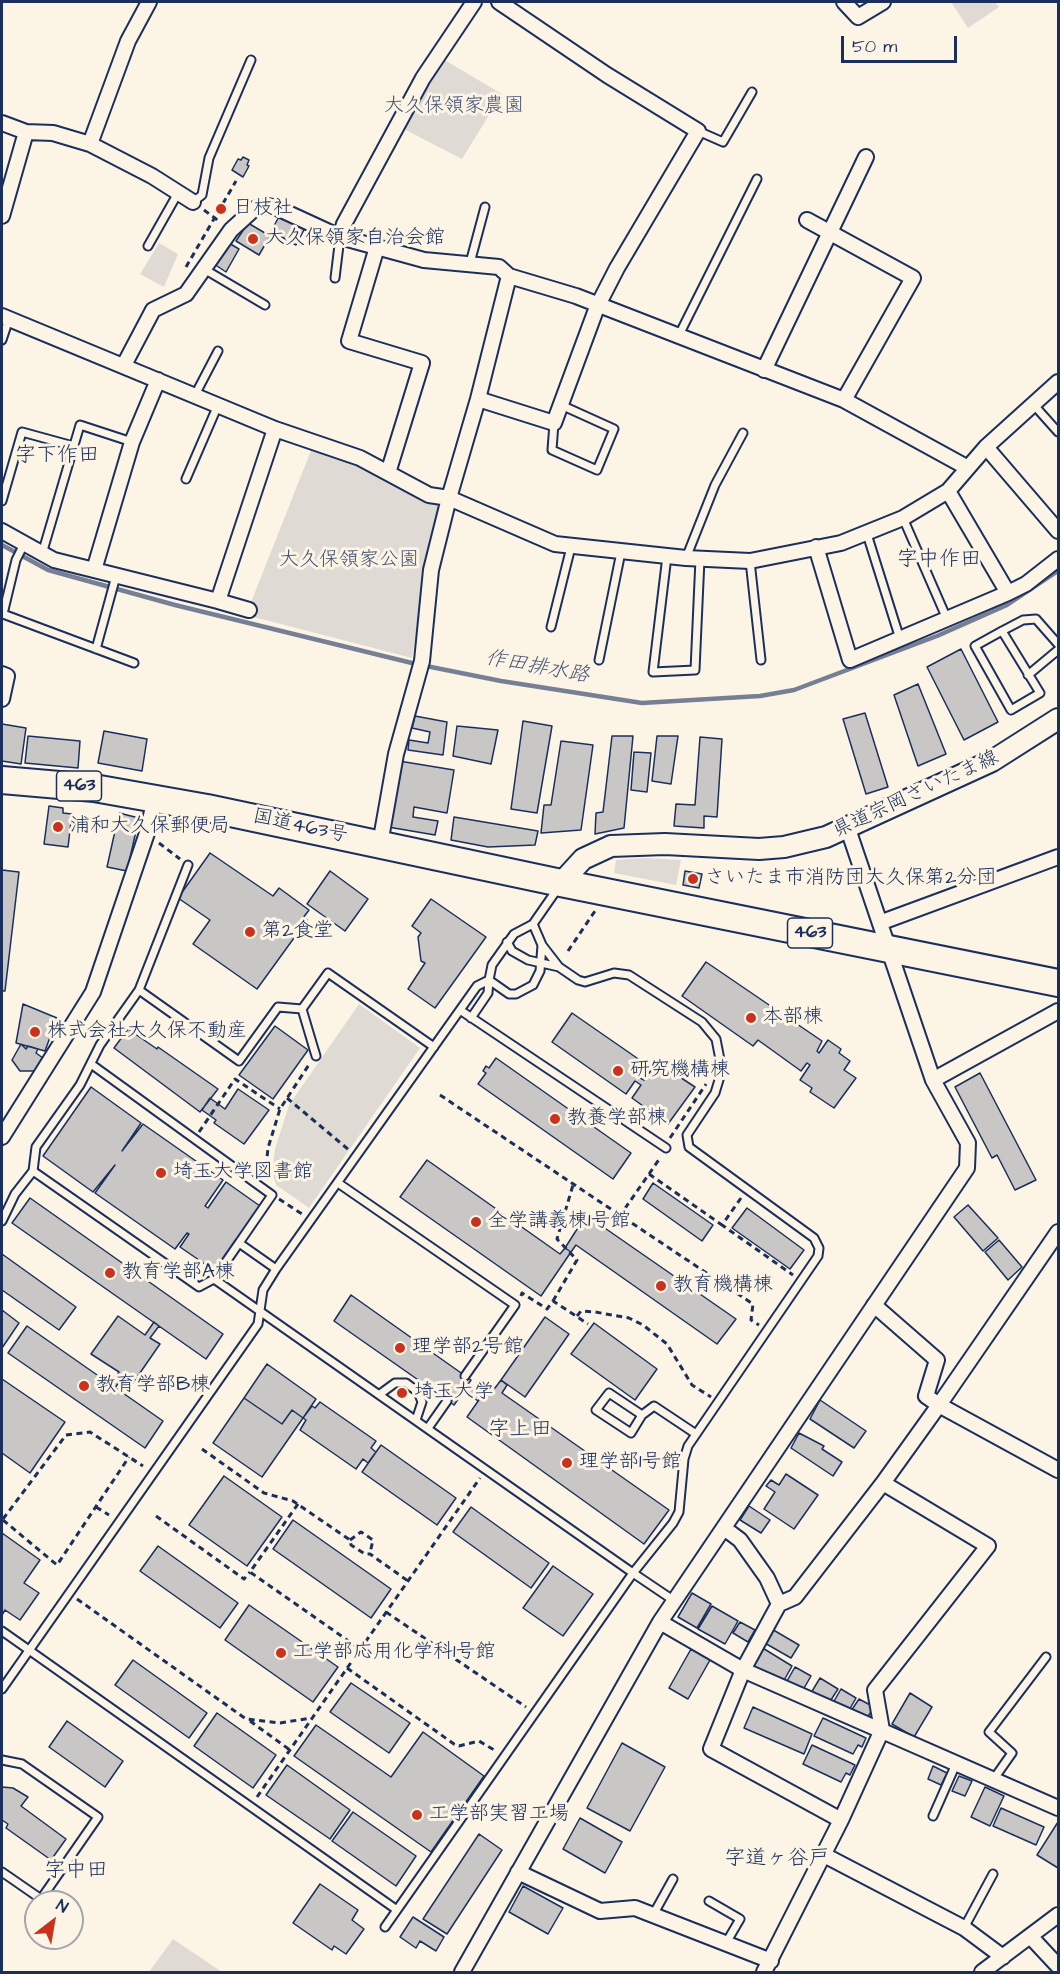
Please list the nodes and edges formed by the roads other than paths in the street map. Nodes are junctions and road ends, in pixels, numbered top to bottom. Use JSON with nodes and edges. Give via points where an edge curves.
{"nodes":[{"id":1,"x":149,"y":2,"type":"edge"},
{"id":2,"x":471,"y":2,"type":"edge"},
{"id":3,"x":500,"y":2,"type":"edge"},
{"id":4,"x":844,"y":2,"type":"edge"},
{"id":5,"x":882,"y":2,"type":"edge"},
{"id":6,"x":251,"y":60,"type":"dead end"},
{"id":7,"x":752,"y":92,"type":"dead end"},
{"id":8,"x":2,"y":123,"type":"edge"},
{"id":9,"x":698,"y":130,"type":"junction"},
{"id":10,"x":26,"y":132,"type":"junction"},
{"id":11,"x":90,"y":144,"type":"junction"},
{"id":12,"x":866,"y":157,"type":"dead end"},
{"id":13,"x":757,"y":179,"type":"dead end"},
{"id":14,"x":178,"y":193,"type":"junction"},
{"id":15,"x":193,"y":202,"type":"joint"},
{"id":16,"x":485,"y":207,"type":"dead end"},
{"id":17,"x":2,"y":216,"type":"edge"},
{"id":18,"x":807,"y":220,"type":"dead end"},
{"id":19,"x":830,"y":232,"type":"junction"},
{"id":20,"x":340,"y":237,"type":"junction"},
{"id":21,"x":148,"y":246,"type":"dead end"},
{"id":22,"x":377,"y":247,"type":"junction"},
{"id":23,"x":470,"y":263,"type":"junction"},
{"id":24,"x":204,"y":269,"type":"junction"},
{"id":25,"x":509,"y":276,"type":"junction"},
{"id":26,"x":335,"y":278,"type":"dead end"},
{"id":27,"x":265,"y":305,"type":"dead end"},
{"id":28,"x":597,"y":307,"type":"junction"},
{"id":29,"x":5,"y":317,"type":"edge"},
{"id":30,"x":678,"y":337,"type":"junction"},
{"id":31,"x":2,"y":340,"type":"edge"},
{"id":32,"x":218,"y":351,"type":"dead end"},
{"id":33,"x":124,"y":366,"type":"junction"},
{"id":34,"x":765,"y":370,"type":"junction"},
{"id":35,"x":158,"y":380,"type":"junction"},
{"id":36,"x":1059,"y":382,"type":"edge"},
{"id":37,"x":195,"y":395,"type":"junction"},
{"id":38,"x":478,"y":399,"type":"junction"},
{"id":39,"x":844,"y":400,"type":"junction"},
{"id":40,"x":1033,"y":404,"type":"junction"},
{"id":41,"x":218,"y":405,"type":"junction"},
{"id":42,"x":561,"y":405,"type":"junction"},
{"id":43,"x":554,"y":423,"type":"junction"},
{"id":44,"x":275,"y":429,"type":"junction"},
{"id":45,"x":1059,"y":432,"type":"edge"},
{"id":46,"x":743,"y":433,"type":"dead end"},
{"id":47,"x":132,"y":442,"type":"junction"},
{"id":48,"x":73,"y":446,"type":"junction"},
{"id":49,"x":986,"y":447,"type":"junction"},
{"id":50,"x":968,"y":468,"type":"junction"},
{"id":51,"x":388,"y":473,"type":"junction"},
{"id":52,"x":186,"y":479,"type":"dead end"},
{"id":53,"x":948,"y":491,"type":"junction"},
{"id":54,"x":449,"y":498,"type":"junction"},
{"id":55,"x":2,"y":501,"type":"edge"},
{"id":56,"x":903,"y":518,"type":"junction"},
{"id":57,"x":2,"y":531,"type":"edge"},
{"id":58,"x":1059,"y":531,"type":"edge"},
{"id":59,"x":867,"y":534,"type":"junction"},
{"id":60,"x":23,"y":547,"type":"junction"},
{"id":61,"x":571,"y":547,"type":"junction"},
{"id":62,"x":816,"y":548,"type":"junction"},
{"id":63,"x":621,"y":552,"type":"junction"},
{"id":64,"x":42,"y":554,"type":"junction"},
{"id":65,"x":667,"y":556,"type":"junction"},
{"id":66,"x":693,"y":558,"type":"junction"},
{"id":67,"x":1059,"y":559,"type":"edge"},
{"id":68,"x":750,"y":561,"type":"junction"},
{"id":69,"x":94,"y":570,"type":"junction"},
{"id":70,"x":114,"y":580,"type":"junction"},
{"id":71,"x":1008,"y":593,"type":"junction"},
{"id":72,"x":218,"y":601,"type":"junction"},
{"id":73,"x":249,"y":610,"type":"dead end"},
{"id":74,"x":947,"y":619,"type":"junction"},
{"id":75,"x":551,"y":627,"type":"dead end"},
{"id":76,"x":1002,"y":631,"type":"junction"},
{"id":77,"x":900,"y":639,"type":"junction"},
{"id":78,"x":1059,"y":644,"type":"edge"},
{"id":79,"x":96,"y":649,"type":"junction"},
{"id":80,"x":1059,"y":650,"type":"edge"},
{"id":81,"x":599,"y":660,"type":"dead end"},
{"id":82,"x":761,"y":660,"type":"dead end"},
{"id":83,"x":134,"y":663,"type":"dead end"},
{"id":84,"x":2,"y":674,"type":"edge"},
{"id":85,"x":1029,"y":675,"type":"junction"},
{"id":86,"x":2,"y":699,"type":"edge"},
{"id":87,"x":1059,"y":719,"type":"edge"},
{"id":88,"x":2,"y":780,"type":"edge"},
{"id":89,"x":155,"y":798,"type":"junction"},
{"id":90,"x":848,"y":829,"type":"junction"},
{"id":91,"x":380,"y":844,"type":"junction"},
{"id":92,"x":1059,"y":857,"type":"edge"},
{"id":93,"x":188,"y":865,"type":"road end"},
{"id":94,"x":561,"y":883,"type":"junction"},
{"id":95,"x":882,"y":922,"type":"junction"},
{"id":96,"x":533,"y":924,"type":"junction"},
{"id":97,"x":507,"y":942,"type":"junction"},
{"id":98,"x":543,"y":945,"type":"junction"},
{"id":99,"x":889,"y":949,"type":"junction"},
{"id":100,"x":541,"y":965,"type":"junction"},
{"id":101,"x":559,"y":968,"type":"junction"},
{"id":102,"x":489,"y":980,"type":"junction"},
{"id":103,"x":1059,"y":983,"type":"edge"},
{"id":104,"x":139,"y":990,"type":"junction"},
{"id":105,"x":302,"y":1009,"type":"junction"},
{"id":106,"x":460,"y":1010,"type":"junction"},
{"id":107,"x":1059,"y":1011,"type":"edge"},
{"id":108,"x":471,"y":1018,"type":"junction"},
{"id":109,"x":434,"y":1047,"type":"junction"},
{"id":110,"x":316,"y":1056,"type":"road end"},
{"id":111,"x":91,"y":1065,"type":"junction"},
{"id":112,"x":933,"y":1080,"type":"junction"},
{"id":113,"x":2,"y":1137,"type":"edge"},
{"id":114,"x":666,"y":1148,"type":"road end"},
{"id":115,"x":33,"y":1171,"type":"junction"},
{"id":116,"x":338,"y":1183,"type":"junction"},
{"id":117,"x":2,"y":1221,"type":"edge"},
{"id":118,"x":1059,"y":1232,"type":"edge"},
{"id":119,"x":239,"y":1243,"type":"junction"},
{"id":120,"x":276,"y":1269,"type":"junction"},
{"id":121,"x":214,"y":1279,"type":"junction"},
{"id":122,"x":874,"y":1305,"type":"junction"},
{"id":123,"x":260,"y":1310,"type":"junction"},
{"id":124,"x":465,"y":1376,"type":"dead end"},
{"id":125,"x":380,"y":1394,"type":"junction"},
{"id":126,"x":447,"y":1401,"type":"dead end"},
{"id":127,"x":939,"y":1405,"type":"junction"},
{"id":128,"x":642,"y":1415,"type":"junction"},
{"id":129,"x":416,"y":1420,"type":"junction"},
{"id":130,"x":428,"y":1428,"type":"junction"},
{"id":131,"x":696,"y":1434,"type":"junction"},
{"id":132,"x":1059,"y":1470,"type":"edge"},
{"id":133,"x":883,"y":1483,"type":"junction"},
{"id":134,"x":724,"y":1527,"type":"junction"},
{"id":135,"x":633,"y":1573,"type":"junction"},
{"id":136,"x":673,"y":1600,"type":"junction"},
{"id":137,"x":779,"y":1604,"type":"junction"},
{"id":138,"x":660,"y":1622,"type":"junction"},
{"id":139,"x":2,"y":1631,"type":"edge"},
{"id":140,"x":29,"y":1650,"type":"junction"},
{"id":141,"x":1046,"y":1657,"type":"dead end"},
{"id":142,"x":743,"y":1670,"type":"junction"},
{"id":143,"x":2,"y":1689,"type":"edge"},
{"id":144,"x":882,"y":1730,"type":"junction"},
{"id":145,"x":2,"y":1760,"type":"edge"},
{"id":146,"x":956,"y":1764,"type":"junction"},
{"id":147,"x":993,"y":1780,"type":"junction"},
{"id":148,"x":1059,"y":1808,"type":"edge"},
{"id":149,"x":933,"y":1816,"type":"dead end"},
{"id":150,"x":841,"y":1820,"type":"junction"},
{"id":151,"x":824,"y":1855,"type":"junction"},
{"id":152,"x":2,"y":1872,"type":"edge"},
{"id":153,"x":518,"y":1872,"type":"junction"},
{"id":154,"x":993,"y":1874,"type":"dead end"},
{"id":155,"x":673,"y":1879,"type":"dead end"},
{"id":156,"x":710,"y":1901,"type":"dead end"},
{"id":157,"x":397,"y":1910,"type":"junction"},
{"id":158,"x":653,"y":1915,"type":"junction"},
{"id":159,"x":1059,"y":1915,"type":"edge"},
{"id":160,"x":385,"y":1927,"type":"dead end"},
{"id":161,"x":964,"y":1928,"type":"junction"},
{"id":162,"x":1030,"y":1936,"type":"junction"},
{"id":163,"x":726,"y":1943,"type":"junction"},
{"id":164,"x":1003,"y":1957,"type":"junction"},
{"id":165,"x":767,"y":1966,"type":"edge"},
{"id":166,"x":1059,"y":1966,"type":"edge"},
{"id":167,"x":462,"y":1972,"type":"edge"},
{"id":168,"x":982,"y":1972,"type":"edge"}],
"edges":[{"from":1,"to":11,"type":"street","via":[[128,41]]},
{"from":2,"to":20,"type":"street","via":[[423,78]]},
{"from":3,"to":9,"type":"street","via":[[607,75]]},
{"from":4,"to":5,"type":"street","via":[[858,17]]},
{"from":6,"to":15,"type":"lane","via":[[209,158],[202,195]]},
{"from":7,"to":9,"type":"lane","via":[[723,142]]},
{"from":8,"to":10,"type":"street"},
{"from":9,"to":28,"type":"street"},
{"from":10,"to":11,"type":"street","via":[[53,133]]},
{"from":10,"to":17,"type":"street"},
{"from":11,"to":14,"type":"street"},
{"from":12,"to":19,"type":"street"},
{"from":13,"to":30,"type":"lane"},
{"from":14,"to":15,"type":"street"},
{"from":14,"to":21,"type":"lane"},
{"from":16,"to":23,"type":"lane"},
{"from":18,"to":19,"type":"street"},
{"from":19,"to":34,"type":"street"},
{"from":19,"to":39,"type":"street","via":[[913,278]]},
{"from":20,"to":22,"type":"street"},
{"from":20,"to":24,"type":"street","via":[[268,206],[254,209],[231,230]]},
{"from":20,"to":26,"type":"lane"},
{"from":22,"to":23,"type":"street","via":[[424,260]]},
{"from":22,"to":51,"type":"street","via":[[349,341],[422,363]]},
{"from":23,"to":25,"type":"street","via":[[500,267]]},
{"from":24,"to":27,"type":"lane"},
{"from":24,"to":33,"type":"street","via":[[186,294],[153,310]]},
{"from":25,"to":28,"type":"street","via":[[576,296]]},
{"from":25,"to":38,"type":"street"},
{"from":28,"to":30,"type":"street"},
{"from":28,"to":42,"type":"street"},
{"from":29,"to":31,"type":"lane"},
{"from":29,"to":33,"type":"street"},
{"from":30,"to":34,"type":"street"},
{"from":32,"to":37,"type":"lane"},
{"from":33,"to":35,"type":"street"},
{"from":34,"to":39,"type":"street"},
{"from":35,"to":37,"type":"street"},
{"from":35,"to":47,"type":"street"},
{"from":36,"to":40,"type":"street"},
{"from":37,"to":41,"type":"street"},
{"from":38,"to":43,"type":"street"},
{"from":38,"to":54,"type":"street"},
{"from":39,"to":50,"type":"street"},
{"from":40,"to":45,"type":"lane"},
{"from":40,"to":49,"type":"street"},
{"from":41,"to":44,"type":"street"},
{"from":41,"to":52,"type":"lane"},
{"from":42,"to":43,"type":"street"},
{"from":42,"to":43,"type":"lane","via":[[614,429],[597,470],[552,450]]},
{"from":44,"to":51,"type":"street","via":[[360,458]]},
{"from":44,"to":72,"type":"street"},
{"from":46,"to":66,"type":"lane","via":[[715,485]]},
{"from":47,"to":48,"type":"lane","via":[[80,425]]},
{"from":47,"to":69,"type":"street"},
{"from":48,"to":55,"type":"lane","via":[[22,432]]},
{"from":48,"to":64,"type":"lane"},
{"from":49,"to":50,"type":"street"},
{"from":49,"to":58,"type":"street"},
{"from":50,"to":53,"type":"street"},
{"from":51,"to":54,"type":"street","via":[[429,495]]},
{"from":53,"to":56,"type":"street"},
{"from":53,"to":71,"type":"street"},
{"from":54,"to":61,"type":"street","via":[[555,544]]},
{"from":54,"to":91,"type":"street","via":[[431,570],[421,664],[396,754]]},
{"from":56,"to":59,"type":"street"},
{"from":56,"to":74,"type":"lane"},
{"from":57,"to":60,"type":"street"},
{"from":59,"to":62,"type":"street"},
{"from":59,"to":77,"type":"lane"},
{"from":60,"to":64,"type":"street"},
{"from":60,"to":79,"type":"lane","via":[[3,614]]},
{"from":61,"to":63,"type":"street"},
{"from":61,"to":75,"type":"lane"},
{"from":62,"to":68,"type":"street"},
{"from":62,"to":77,"type":"street","via":[[850,660]]},
{"from":63,"to":65,"type":"street"},
{"from":63,"to":81,"type":"lane"},
{"from":64,"to":69,"type":"street"},
{"from":65,"to":66,"type":"street"},
{"from":65,"to":66,"type":"lane","via":[[653,672],[695,670]]},
{"from":66,"to":68,"type":"street"},
{"from":67,"to":71,"type":"street"},
{"from":68,"to":82,"type":"lane"},
{"from":69,"to":70,"type":"street"},
{"from":70,"to":72,"type":"street"},
{"from":70,"to":79,"type":"lane"},
{"from":71,"to":74,"type":"street"},
{"from":72,"to":73,"type":"street"},
{"from":74,"to":77,"type":"street"},
{"from":76,"to":78,"type":"lane","via":[[1023,620],[1036,619]]},
{"from":76,"to":85,"type":"lane"},
{"from":76,"to":85,"type":"lane","via":[[975,646],[1011,711],[1040,693]]},
{"from":79,"to":83,"type":"lane"},
{"from":80,"to":85,"type":"lane"},
{"from":84,"to":86,"type":"street","via":[[7,676]]},
{"from":87,"to":90,"type":"main road","name":"県道宗岡さいたま線","via":[[992,761]]},
{"from":88,"to":89,"type":"highway","name":"国道463号","number":"463"},
{"from":89,"to":91,"type":"highway","name":"国道463号","number":"463"},
{"from":89,"to":113,"type":"street","via":[[147,833],[93,992]]},
{"from":90,"to":94,"type":"main road","name":"県道宗岡さいたま線","via":[[776,847],[611,846],[583,860]]},
{"from":90,"to":95,"type":"street"},
{"from":91,"to":94,"type":"highway","name":"国道463号","number":"463"},
{"from":92,"to":95,"type":"street"},
{"from":93,"to":104,"type":"lane"},
{"from":94,"to":96,"type":"lane"},
{"from":94,"to":99,"type":"highway","number":"463"},
{"from":95,"to":99,"type":"street"},
{"from":96,"to":97,"type":"lane"},
{"from":96,"to":98,"type":"lane"},
{"from":97,"to":100,"type":"lane","via":[[512,951]]},
{"from":97,"to":102,"type":"lane","via":[[492,965]]},
{"from":98,"to":100,"type":"lane"},
{"from":98,"to":101,"type":"lane"},
{"from":99,"to":103,"type":"highway","number":"463"},
{"from":99,"to":112,"type":"street"},
{"from":100,"to":101,"type":"lane"},
{"from":100,"to":102,"type":"lane","via":[[533,985],[516,994],[500,990]]},
{"from":101,"to":131,"type":"lane","via":[[585,982],[614,973],[629,975],[702,1022],[716,1039],[721,1081],[687,1135],[689,1147],[814,1238],[819,1253]]},
{"from":102,"to":106,"type":"lane","via":[[477,986]]},
{"from":102,"to":108,"type":"lane","via":[[488,993]]},
{"from":104,"to":105,"type":"lane","via":[[239,1061],[278,1007]]},
{"from":104,"to":111,"type":"lane","via":[[100,1045]]},
{"from":105,"to":109,"type":"lane","via":[[328,972]]},
{"from":105,"to":110,"type":"lane"},
{"from":106,"to":108,"type":"lane"},
{"from":106,"to":109,"type":"lane"},
{"from":107,"to":112,"type":"street"},
{"from":108,"to":114,"type":"lane"},
{"from":109,"to":116,"type":"lane"},
{"from":111,"to":115,"type":"lane","via":[[36,1147]]},
{"from":111,"to":119,"type":"lane","via":[[272,1195]]},
{"from":112,"to":122,"type":"street","via":[[968,1143],[967,1168]]},
{"from":115,"to":117,"type":"lane","via":[[15,1194]]},
{"from":115,"to":121,"type":"lane","via":[[199,1287]]},
{"from":116,"to":120,"type":"lane"},
{"from":116,"to":124,"type":"lane","via":[[515,1305]]},
{"from":118,"to":127,"type":"street"},
{"from":119,"to":120,"type":"lane"},
{"from":119,"to":121,"type":"lane"},
{"from":120,"to":123,"type":"lane","via":[[263,1290]]},
{"from":121,"to":123,"type":"lane"},
{"from":122,"to":127,"type":"street","via":[[937,1360],[926,1396]]},
{"from":122,"to":134,"type":"street"},
{"from":123,"to":125,"type":"lane"},
{"from":123,"to":140,"type":"lane","via":[[258,1324]]},
{"from":125,"to":129,"type":"lane"},
{"from":125,"to":129,"type":"lane","via":[[395,1383],[406,1383],[418,1392],[422,1402]]},
{"from":126,"to":130,"type":"lane"},
{"from":127,"to":132,"type":"street"},
{"from":127,"to":133,"type":"street"},
{"from":128,"to":128,"type":"lane","via":[[628,1433],[596,1410],[609,1393]]},
{"from":128,"to":131,"type":"lane","via":[[654,1406]]},
{"from":129,"to":130,"type":"lane"},
{"from":130,"to":135,"type":"lane"},
{"from":131,"to":135,"type":"lane","via":[[684,1459],[679,1512]]},
{"from":133,"to":137,"type":"street","via":[[795,1597]]},
{"from":133,"to":144,"type":"street","via":[[988,1546],[875,1690]]},
{"from":134,"to":136,"type":"street"},
{"from":134,"to":137,"type":"street","via":[[740,1540],[767,1578]]},
{"from":135,"to":136,"type":"lane"},
{"from":135,"to":157,"type":"lane"},
{"from":136,"to":138,"type":"street"},
{"from":137,"to":142,"type":"street"},
{"from":138,"to":142,"type":"street"},
{"from":138,"to":153,"type":"street"},
{"from":139,"to":140,"type":"lane"},
{"from":140,"to":143,"type":"lane"},
{"from":140,"to":157,"type":"lane"},
{"from":141,"to":147,"type":"lane","via":[[989,1732],[1012,1753]]},
{"from":142,"to":144,"type":"street"},
{"from":142,"to":150,"type":"street","via":[[711,1749]]},
{"from":144,"to":146,"type":"street"},
{"from":144,"to":150,"type":"street"},
{"from":145,"to":152,"type":"lane","via":[[21,1764],[98,1817],[41,1899]]},
{"from":146,"to":147,"type":"street"},
{"from":146,"to":149,"type":"lane"},
{"from":147,"to":148,"type":"street"},
{"from":150,"to":151,"type":"street"},
{"from":151,"to":161,"type":"street"},
{"from":151,"to":165,"type":"street"},
{"from":153,"to":158,"type":"street","via":[[600,1911],[635,1908]]},
{"from":153,"to":167,"type":"street"},
{"from":154,"to":161,"type":"lane"},
{"from":155,"to":158,"type":"lane"},
{"from":156,"to":163,"type":"lane","via":[[740,1919]]},
{"from":157,"to":160,"type":"lane"},
{"from":158,"to":163,"type":"street"},
{"from":159,"to":162,"type":"street"},
{"from":161,"to":164,"type":"street"},
{"from":162,"to":164,"type":"street"},
{"from":162,"to":166,"type":"street"},
{"from":163,"to":165,"type":"street"},
{"from":164,"to":168,"type":"street"}]}
